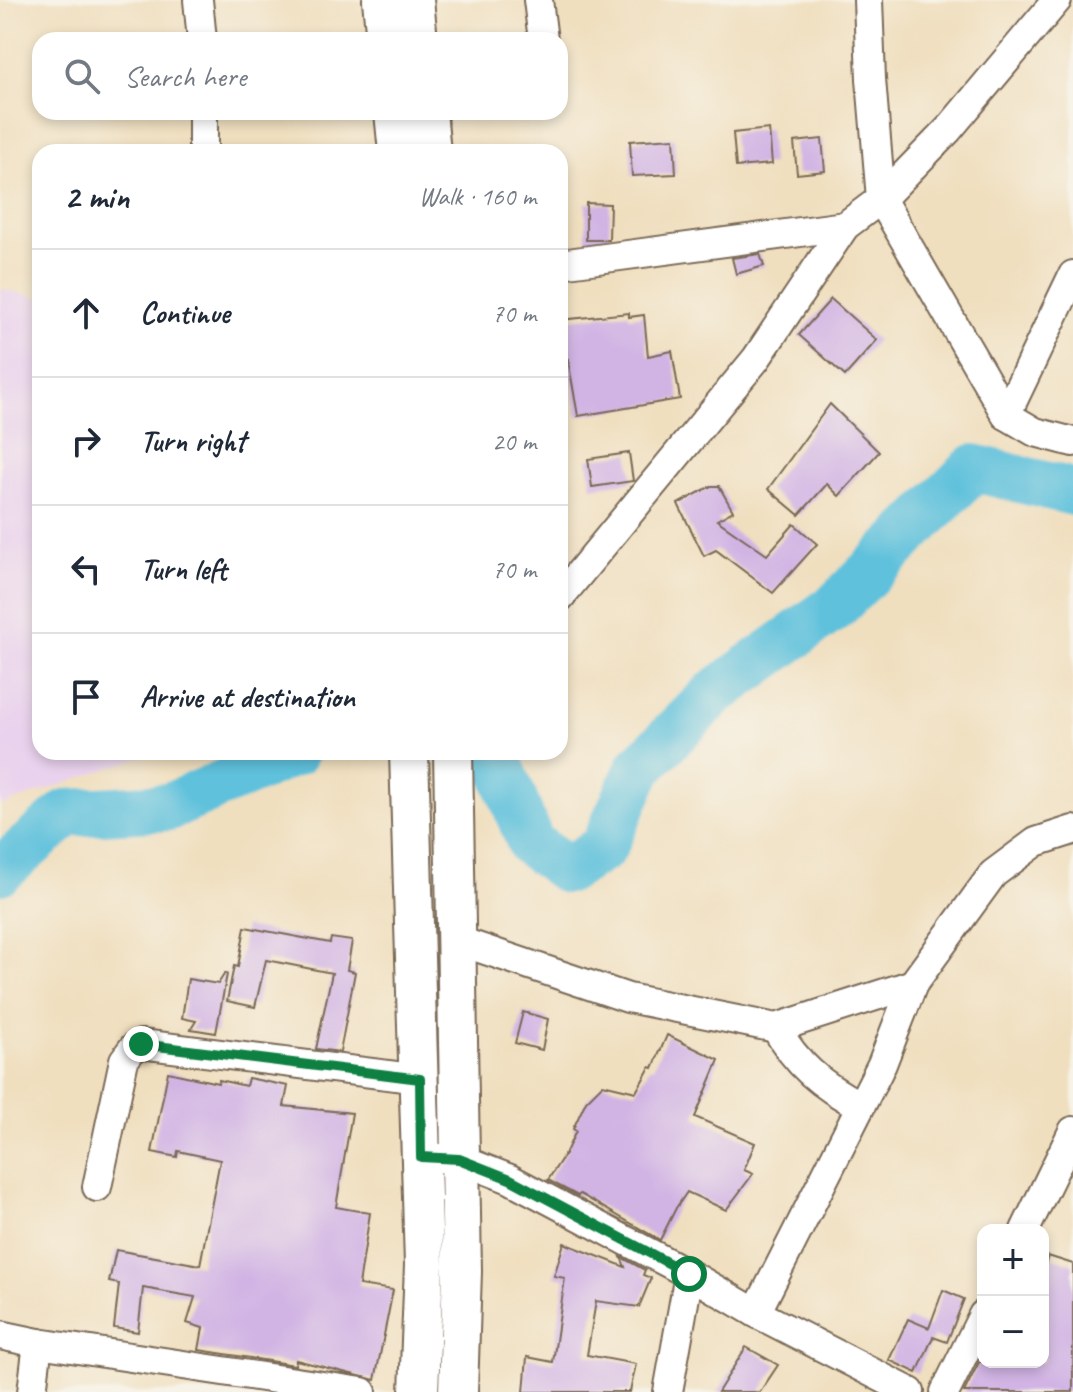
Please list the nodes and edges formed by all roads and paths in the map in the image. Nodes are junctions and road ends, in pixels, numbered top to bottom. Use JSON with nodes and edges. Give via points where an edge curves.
{"nodes":[{"id":1,"x":198,"y":0,"type":"edge"},
{"id":2,"x":382,"y":0,"type":"edge"},
{"id":3,"x":414,"y":0,"type":"edge"},
{"id":4,"x":538,"y":0,"type":"edge"},
{"id":5,"x":868,"y":0,"type":"edge"},
{"id":6,"x":1057,"y":0,"type":"edge"},
{"id":7,"x":201,"y":32,"type":"edge"},
{"id":8,"x":385,"y":32,"type":"edge"},
{"id":9,"x":417,"y":32,"type":"edge"},
{"id":10,"x":542,"y":32,"type":"edge"},
{"id":11,"x":203,"y":120,"type":"edge"},
{"id":12,"x":395,"y":120,"type":"edge"},
{"id":13,"x":428,"y":120,"type":"edge"},
{"id":14,"x":203,"y":144,"type":"edge"},
{"id":15,"x":397,"y":144,"type":"edge"},
{"id":16,"x":430,"y":144,"type":"edge"},
{"id":17,"x":881,"y":199,"type":"junction"},
{"id":18,"x":845,"y":226,"type":"junction"},
{"id":19,"x":568,"y":263,"type":"edge"},
{"id":20,"x":1073,"y":275,"type":"edge"},
{"id":21,"x":1006,"y":415,"type":"junction"},
{"id":22,"x":1073,"y":442,"type":"edge"},
{"id":23,"x":568,"y":587,"type":"edge"},
{"id":24,"x":410,"y":761,"type":"edge"},
{"id":25,"x":453,"y":761,"type":"edge"},
{"id":26,"x":1073,"y":830,"type":"edge"},
{"id":27,"x":456,"y":940,"type":"junction"},
{"id":28,"x":913,"y":984,"type":"junction"},
{"id":29,"x":776,"y":1028,"type":"junction"},
{"id":30,"x":420,"y":1079,"type":"junction"},
{"id":31,"x":859,"y":1105,"type":"junction"},
{"id":32,"x":1073,"y":1131,"type":"edge"},
{"id":33,"x":421,"y":1157,"type":"junction"},
{"id":34,"x":459,"y":1159,"type":"junction"},
{"id":35,"x":97,"y":1187,"type":"dead end"},
{"id":36,"x":1028,"y":1224,"type":"edge"},
{"id":37,"x":689,"y":1274,"type":"junction"},
{"id":38,"x":756,"y":1313,"type":"junction"},
{"id":39,"x":977,"y":1327,"type":"edge"},
{"id":40,"x":0,"y":1335,"type":"edge"},
{"id":41,"x":38,"y":1343,"type":"junction"},
{"id":42,"x":258,"y":1384,"type":"edge"},
{"id":43,"x":32,"y":1392,"type":"edge"},
{"id":44,"x":362,"y":1392,"type":"edge"},
{"id":45,"x":419,"y":1392,"type":"edge"},
{"id":46,"x":458,"y":1392,"type":"edge"},
{"id":47,"x":668,"y":1392,"type":"edge"},
{"id":48,"x":910,"y":1392,"type":"edge"},
{"id":49,"x":945,"y":1392,"type":"edge"}],
"edges":[{"from":1,"to":7,"type":"street"},
{"from":2,"to":8,"type":"main road"},
{"from":3,"to":9,"type":"main road"},
{"from":4,"to":10,"type":"street"},
{"from":5,"to":17,"type":"street"},
{"from":6,"to":17,"type":"street","via":[[948,130]]},
{"from":11,"to":14,"type":"street"},
{"from":12,"to":15,"type":"main road"},
{"from":13,"to":16,"type":"main road"},
{"from":17,"to":18,"type":"street"},
{"from":17,"to":21,"type":"street"},
{"from":18,"to":19,"type":"street"},
{"from":18,"to":23,"type":"street","via":[[756,359]]},
{"from":20,"to":21,"type":"street"},
{"from":21,"to":22,"type":"street","via":[[1035,432]]},
{"from":24,"to":30,"type":"main road"},
{"from":25,"to":27,"type":"main road"},
{"from":26,"to":28,"type":"street","via":[[1036,842],[993,874]]},
{"from":27,"to":29,"type":"street","via":[[628,998]]},
{"from":27,"to":34,"type":"main road"},
{"from":28,"to":29,"type":"street"},
{"from":28,"to":31,"type":"street","via":[[882,1064]]},
{"from":29,"to":31,"type":"street","via":[[811,1075]]},
{"from":30,"to":33,"type":"main road"},
{"from":30,"to":35,"type":"street","via":[[141,1044],[128,1053],[121,1068]]},
{"from":31,"to":38,"type":"street"},
{"from":32,"to":36,"type":"street"},
{"from":33,"to":34,"type":"street"},
{"from":33,"to":45,"type":"main road"},
{"from":34,"to":37,"type":"street","via":[[510,1179]]},
{"from":34,"to":46,"type":"main road"},
{"from":37,"to":38,"type":"street"},
{"from":37,"to":47,"type":"street"},
{"from":38,"to":48,"type":"street"},
{"from":39,"to":49,"type":"street"},
{"from":40,"to":41,"type":"street"},
{"from":41,"to":42,"type":"street"},
{"from":41,"to":43,"type":"street"},
{"from":42,"to":44,"type":"street"}]}
